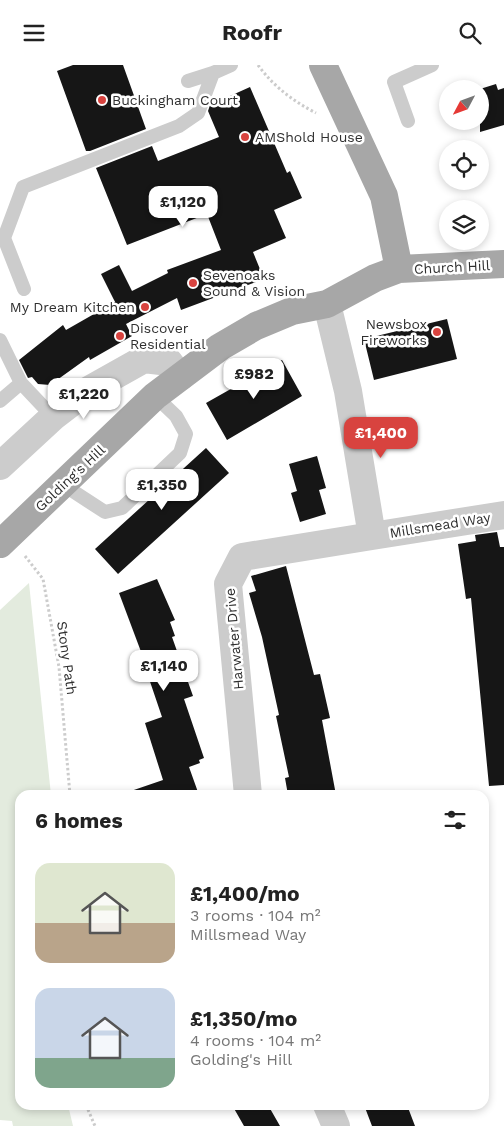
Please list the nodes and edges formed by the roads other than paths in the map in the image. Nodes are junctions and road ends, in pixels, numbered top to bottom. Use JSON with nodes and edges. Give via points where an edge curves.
{"nodes":[{"id":1,"x":231,"y":65,"type":"edge"},
{"id":2,"x":323,"y":65,"type":"edge"},
{"id":3,"x":432,"y":65,"type":"edge"},
{"id":4,"x":213,"y":73,"type":"junction"},
{"id":5,"x":188,"y":81,"type":"dead end"},
{"id":6,"x":408,"y":121,"type":"dead end"},
{"id":7,"x":504,"y":265,"type":"edge"},
{"id":8,"x":399,"y":269,"type":"junction"},
{"id":9,"x":24,"y":289,"type":"dead end"},
{"id":10,"x":327,"y":304,"type":"junction"},
{"id":11,"x":0,"y":340,"type":"edge"},
{"id":12,"x":180,"y":377,"type":"junction"},
{"id":13,"x":21,"y":383,"type":"junction"},
{"id":14,"x":155,"y":396,"type":"junction"},
{"id":15,"x":0,"y":401,"type":"edge"},
{"id":16,"x":53,"y":417,"type":"junction"},
{"id":17,"x":0,"y":466,"type":"edge"},
{"id":18,"x":62,"y":484,"type":"junction"},
{"id":19,"x":504,"y":515,"type":"edge"},
{"id":20,"x":372,"y":536,"type":"junction"},
{"id":21,"x":4,"y":540,"type":"edge"},
{"id":22,"x":248,"y":790,"type":"edge"},
{"id":23,"x":328,"y":1110,"type":"edge"},
{"id":24,"x":336,"y":1126,"type":"edge"}],
"edges":[{"from":1,"to":4,"type":"lane"},
{"from":2,"to":8,"type":"main road","via":[[384,195]]},
{"from":3,"to":6,"type":"lane","via":[[394,82]]},
{"from":4,"to":5,"type":"lane"},
{"from":4,"to":9,"type":"lane","via":[[198,113],[179,126],[23,187],[4,239]]},
{"from":7,"to":8,"type":"main road","name":"Church Hill"},
{"from":8,"to":10,"type":"main road","name":"Golding's Hill"},
{"from":10,"to":12,"type":"main road","name":"Golding's Hill","via":[[292,311],[256,327],[220,347]]},
{"from":10,"to":20,"type":"street","name":"Millsmead Way","via":[[348,391]]},
{"from":11,"to":13,"type":"lane"},
{"from":12,"to":14,"type":"main road","name":"Golding's Hill"},
{"from":12,"to":16,"type":"street","via":[[169,362],[144,359],[87,391]]},
{"from":13,"to":15,"type":"lane"},
{"from":13,"to":16,"type":"lane"},
{"from":14,"to":18,"type":"main road","name":"Golding's Hill"},
{"from":14,"to":18,"type":"lane","via":[[176,416],[186,433],[180,453],[122,508],[105,511]]},
{"from":16,"to":17,"type":"street"},
{"from":18,"to":21,"type":"main road","name":"Golding's Hill"},
{"from":19,"to":20,"type":"street","name":"Millsmead Way"},
{"from":20,"to":22,"type":"street","name":"Harwater Drive","via":[[242,557],[228,583]]},
{"from":23,"to":24,"type":"street"}]}
